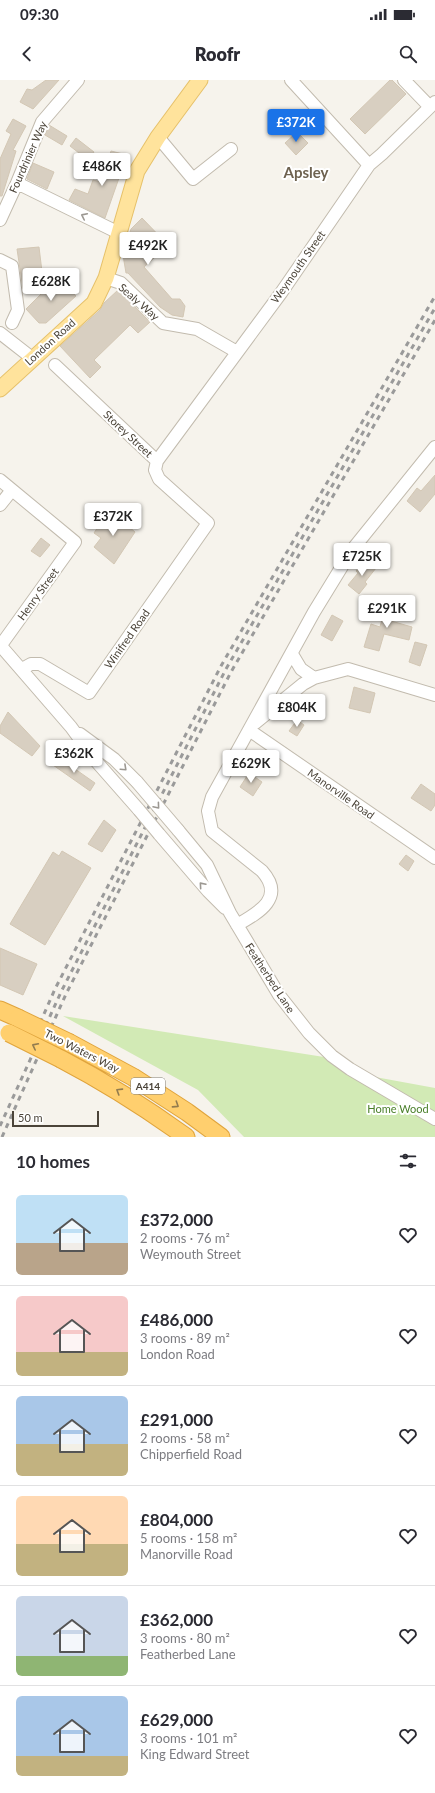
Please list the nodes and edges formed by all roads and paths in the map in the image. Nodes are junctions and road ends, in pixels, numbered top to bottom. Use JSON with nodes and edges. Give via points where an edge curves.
{"nodes":[{"id":1,"x":78,"y":80,"type":"edge"},
{"id":2,"x":200,"y":80,"type":"edge"},
{"id":3,"x":290,"y":80,"type":"edge"},
{"id":4,"x":404,"y":80,"type":"edge"},
{"id":5,"x":432,"y":104,"type":"edge"},
{"id":6,"x":158,"y":137,"type":"junction"},
{"id":7,"x":231,"y":149,"type":"dead end"},
{"id":8,"x":369,"y":165,"type":"junction"},
{"id":9,"x":17,"y":183,"type":"junction"},
{"id":10,"x":0,"y":220,"type":"edge"},
{"id":11,"x":119,"y":233,"type":"junction"},
{"id":12,"x":0,"y":260,"type":"edge"},
{"id":13,"x":106,"y":278,"type":"junction"},
{"id":14,"x":12,"y":323,"type":"dead end"},
{"id":15,"x":0,"y":333,"type":"edge"},
{"id":16,"x":237,"y":352,"type":"junction"},
{"id":17,"x":32,"y":358,"type":"junction"},
{"id":18,"x":56,"y":365,"type":"dead end"},
{"id":19,"x":0,"y":389,"type":"edge"},
{"id":20,"x":435,"y":447,"type":"edge"},
{"id":21,"x":157,"y":461,"type":"junction"},
{"id":22,"x":0,"y":480,"type":"edge"},
{"id":23,"x":12,"y":490,"type":"junction"},
{"id":24,"x":0,"y":505,"type":"edge"},
{"id":25,"x":208,"y":523,"type":"joint"},
{"id":26,"x":0,"y":645,"type":"edge"},
{"id":27,"x":292,"y":654,"type":"junction"},
{"id":28,"x":22,"y":669,"type":"junction"},
{"id":29,"x":314,"y":678,"type":"junction"},
{"id":30,"x":435,"y":695,"type":"edge"},
{"id":31,"x":71,"y":727,"type":"junction"},
{"id":32,"x":250,"y":729,"type":"junction"},
{"id":33,"x":435,"y":858,"type":"edge"},
{"id":34,"x":230,"y":913,"type":"junction"},
{"id":35,"x":237,"y":925,"type":"junction"},
{"id":36,"x":0,"y":1010,"type":"edge"},
{"id":37,"x":5,"y":1031,"type":"edge"},
{"id":38,"x":435,"y":1119,"type":"edge"},
{"id":39,"x":186,"y":1137,"type":"edge"},
{"id":40,"x":221,"y":1137,"type":"edge"}],
"edges":[{"from":1,"to":9,"type":"street","name":"Fourdrinier Way","via":[[42,122]]},
{"from":2,"to":6,"type":"main road","name":"London Road"},
{"from":3,"to":8,"type":"street"},
{"from":4,"to":5,"type":"street"},
{"from":5,"to":8,"type":"street","name":"Weymouth Street"},
{"from":6,"to":7,"type":"street","via":[[194,179]]},
{"from":6,"to":11,"type":"main road","name":"London Road","via":[[137,171]]},
{"from":8,"to":16,"type":"street","name":"Weymouth Street"},
{"from":9,"to":10,"type":"street","name":"Fourdrinier Way"},
{"from":11,"to":9,"type":"street","one_way":true},
{"from":11,"to":13,"type":"main road","name":"London Road"},
{"from":12,"to":14,"type":"street","via":[[12,266],[18,310]]},
{"from":13,"to":16,"type":"street","name":"Sealy Way","via":[[121,283],[163,323],[197,329]]},
{"from":13,"to":17,"type":"main road","name":"London Road","via":[[94,303]]},
{"from":15,"to":17,"type":"street"},
{"from":16,"to":21,"type":"street","name":"Weymouth Street"},
{"from":17,"to":19,"type":"main road","name":"London Road"},
{"from":18,"to":21,"type":"street","name":"Storey Street"},
{"from":20,"to":27,"type":"street","via":[[352,550]]},
{"from":21,"to":25,"type":"street","name":"Storey Street","via":[[155,470],[162,482]]},
{"from":22,"to":23,"type":"street"},
{"from":23,"to":24,"type":"street"},
{"from":23,"to":26,"type":"street","name":"Henry Street","via":[[75,542]]},
{"from":25,"to":28,"type":"street","name":"Winifred Road","via":[[89,693],[40,664],[31,664]]},
{"from":26,"to":28,"type":"street","name":"Featherbed Lane"},
{"from":27,"to":29,"type":"street","via":[[301,669]]},
{"from":27,"to":32,"type":"street"},
{"from":28,"to":31,"type":"street","name":"Featherbed Lane"},
{"from":29,"to":30,"type":"street","via":[[348,669]]},
{"from":29,"to":32,"type":"street","via":[[291,693]]},
{"from":34,"to":31,"type":"street","name":"Featherbed Lane","one_way":true,"bridge":true,"via":[[95,760]]},
{"from":31,"to":34,"type":"street","name":"Featherbed Lane","one_way":true,"bridge":true,"via":[[114,759],[137,782],[207,866]]},
{"from":32,"to":33,"type":"street","name":"Manorville Road"},
{"from":32,"to":35,"type":"street","via":[[212,797],[208,812],[212,831],[262,871],[271,886],[270,897],[263,909]]},
{"from":34,"to":35,"type":"street","name":"Featherbed Lane"},
{"from":35,"to":38,"type":"street","name":"Featherbed Lane","via":[[279,995],[309,1033],[332,1056],[367,1080]]},
{"from":36,"to":40,"type":"highway","name":"Two Waters Way","number":"A414","one_way":true,"bridge":true,"via":[[70,1043],[133,1077]]},
{"from":39,"to":37,"type":"highway","name":"Two Waters Way","number":"A414","one_way":true,"bridge":true,"via":[[104,1082]]}]}
